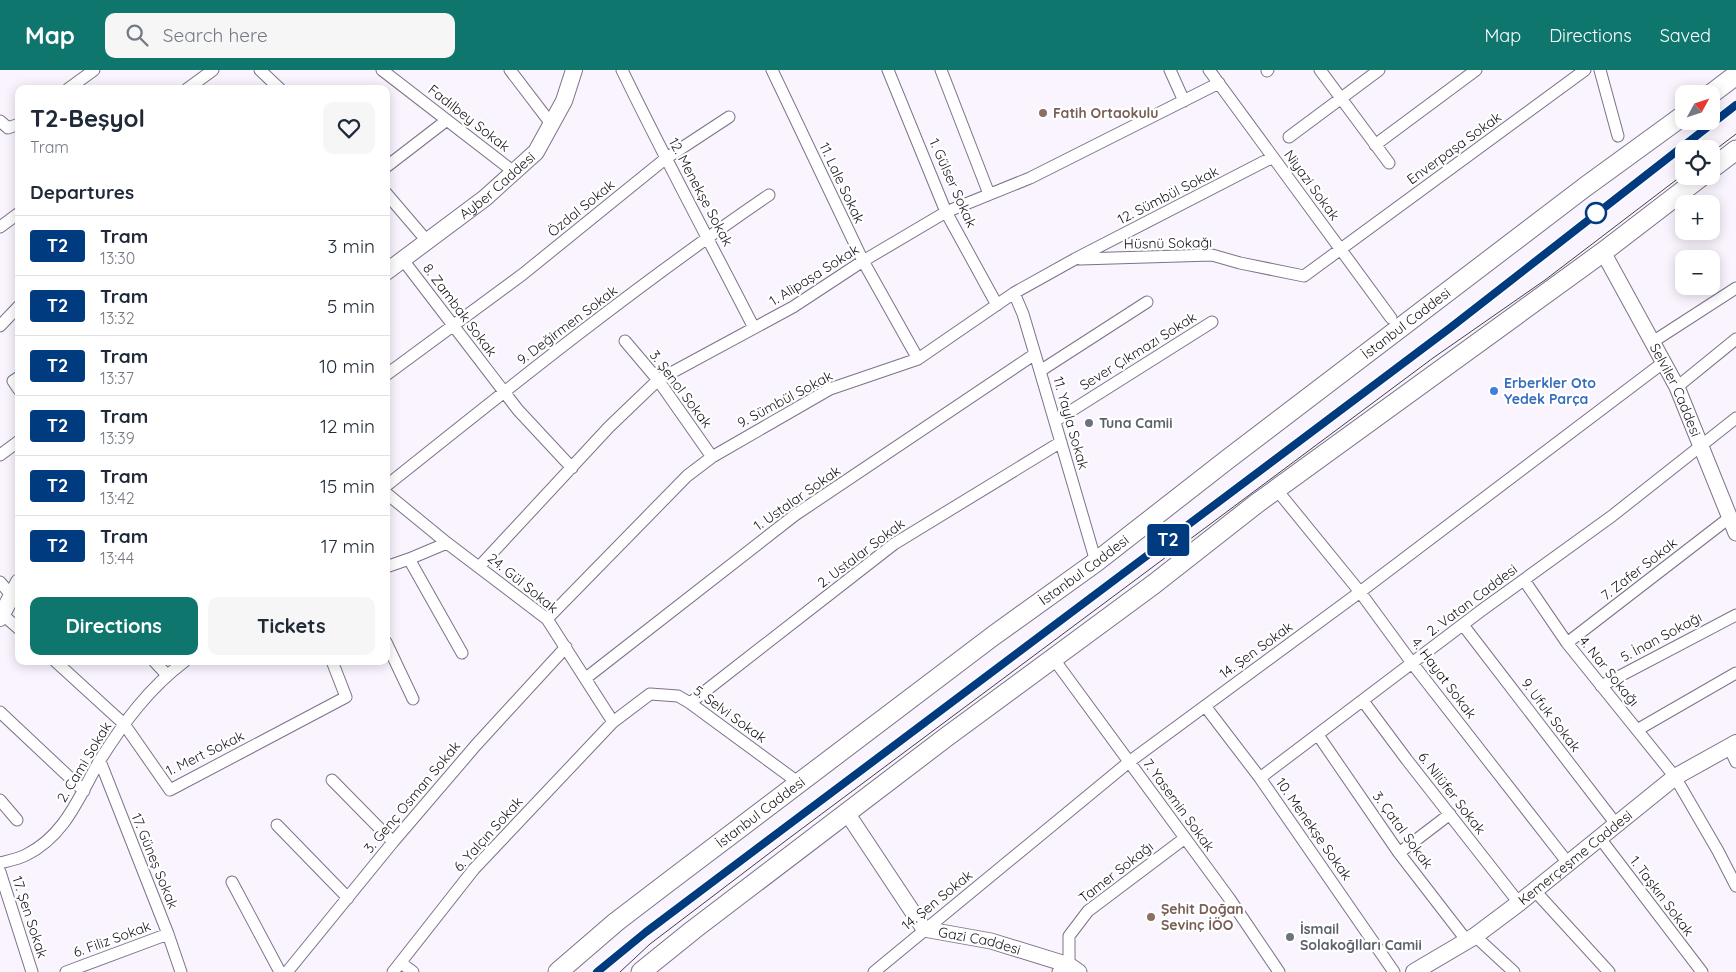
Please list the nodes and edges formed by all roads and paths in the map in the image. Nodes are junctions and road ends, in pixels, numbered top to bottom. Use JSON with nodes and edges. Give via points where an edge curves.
{"nodes":[{"id":1,"x":94,"y":70,"type":"edge"},
{"id":2,"x":213,"y":70,"type":"edge"},
{"id":3,"x":260,"y":70,"type":"edge"},
{"id":4,"x":382,"y":70,"type":"edge"},
{"id":5,"x":510,"y":70,"type":"edge"},
{"id":6,"x":574,"y":70,"type":"edge"},
{"id":7,"x":622,"y":70,"type":"edge"},
{"id":8,"x":772,"y":70,"type":"edge"},
{"id":9,"x":888,"y":70,"type":"edge"},
{"id":10,"x":941,"y":70,"type":"edge"},
{"id":11,"x":1170,"y":70,"type":"edge"},
{"id":12,"x":1209,"y":70,"type":"edge"},
{"id":13,"x":1320,"y":70,"type":"edge"},
{"id":14,"x":1379,"y":70,"type":"edge"},
{"id":15,"x":1476,"y":70,"type":"edge"},
{"id":16,"x":1586,"y":70,"type":"edge"},
{"id":17,"x":1600,"y":70,"type":"edge"},
{"id":18,"x":1736,"y":75,"type":"edge"},
{"id":19,"x":1219,"y":83,"type":"junction"},
{"id":20,"x":73,"y":85,"type":"edge"},
{"id":21,"x":192,"y":85,"type":"edge"},
{"id":22,"x":276,"y":85,"type":"edge"},
{"id":23,"x":1720,"y":87,"type":"edge"},
{"id":24,"x":1341,"y":99,"type":"junction"},
{"id":25,"x":1184,"y":101,"type":"junction"},
{"id":26,"x":730,"y":117,"type":"dead end"},
{"id":27,"x":447,"y":120,"type":"junction"},
{"id":28,"x":0,"y":121,"type":"edge"},
{"id":29,"x":1675,"y":122,"type":"edge"},
{"id":30,"x":15,"y":125,"type":"edge"},
{"id":31,"x":552,"y":125,"type":"junction"},
{"id":32,"x":1618,"y":136,"type":"dead end"},
{"id":33,"x":1289,"y":137,"type":"dead end"},
{"id":34,"x":1375,"y":145,"type":"junction"},
{"id":35,"x":1736,"y":150,"type":"edge"},
{"id":36,"x":1273,"y":157,"type":"junction"},
{"id":37,"x":666,"y":159,"type":"junction"},
{"id":38,"x":1720,"y":162,"type":"edge"},
{"id":39,"x":1389,"y":163,"type":"dead end"},
{"id":40,"x":390,"y":164,"type":"edge"},
{"id":41,"x":514,"y":172,"type":"junction"},
{"id":42,"x":1690,"y":185,"type":"edge"},
{"id":43,"x":989,"y":194,"type":"junction"},
{"id":44,"x":769,"y":195,"type":"dead end"},
{"id":45,"x":390,"y":198,"type":"edge"},
{"id":46,"x":946,"y":212,"type":"junction"},
{"id":47,"x":15,"y":216,"type":"edge"},
{"id":48,"x":0,"y":227,"type":"edge"},
{"id":49,"x":708,"y":237,"type":"junction"},
{"id":50,"x":427,"y":241,"type":"junction"},
{"id":51,"x":1341,"y":250,"type":"junction"},
{"id":52,"x":1604,"y":252,"type":"junction"},
{"id":53,"x":1076,"y":259,"type":"junction"},
{"id":54,"x":402,"y":260,"type":"junction"},
{"id":55,"x":863,"y":261,"type":"junction"},
{"id":56,"x":390,"y":269,"type":"edge"},
{"id":57,"x":1736,"y":288,"type":"edge"},
{"id":58,"x":1014,"y":293,"type":"junction"},
{"id":59,"x":1147,"y":302,"type":"dead end"},
{"id":60,"x":997,"y":305,"type":"junction"},
{"id":61,"x":15,"y":310,"type":"edge"},
{"id":62,"x":1391,"y":318,"type":"dead end"},
{"id":63,"x":1212,"y":322,"type":"dead end"},
{"id":64,"x":0,"y":326,"type":"edge"},
{"id":65,"x":453,"y":326,"type":"junction"},
{"id":66,"x":754,"y":328,"type":"junction"},
{"id":67,"x":1736,"y":339,"type":"edge"},
{"id":68,"x":625,"y":341,"type":"dead end"},
{"id":69,"x":1654,"y":341,"type":"junction"},
{"id":70,"x":1035,"y":354,"type":"junction"},
{"id":71,"x":918,"y":359,"type":"junction"},
{"id":72,"x":1664,"y":362,"type":"junction"},
{"id":73,"x":1040,"y":371,"type":"junction"},
{"id":74,"x":390,"y":372,"type":"edge"},
{"id":75,"x":658,"y":380,"type":"junction"},
{"id":76,"x":1677,"y":387,"type":"junction"},
{"id":77,"x":504,"y":392,"type":"junction"},
{"id":78,"x":1736,"y":418,"type":"edge"},
{"id":79,"x":1055,"y":421,"type":"junction"},
{"id":80,"x":1061,"y":442,"type":"junction"},
{"id":81,"x":15,"y":444,"type":"edge"},
{"id":82,"x":1701,"y":444,"type":"junction"},
{"id":83,"x":0,"y":455,"type":"edge"},
{"id":84,"x":712,"y":457,"type":"junction"},
{"id":85,"x":572,"y":468,"type":"junction"},
{"id":86,"x":390,"y":483,"type":"edge"},
{"id":87,"x":1276,"y":489,"type":"junction"},
{"id":88,"x":390,"y":495,"type":"edge"},
{"id":89,"x":1734,"y":528,"type":"edge"},
{"id":90,"x":447,"y":543,"type":"junction"},
{"id":91,"x":410,"y":559,"type":"junction"},
{"id":92,"x":1096,"y":562,"type":"junction"},
{"id":93,"x":390,"y":566,"type":"edge"},
{"id":94,"x":479,"y":567,"type":"junction"},
{"id":95,"x":1524,"y":580,"type":"junction"},
{"id":96,"x":0,"y":582,"type":"edge"},
{"id":97,"x":15,"y":589,"type":"edge"},
{"id":98,"x":1360,"y":592,"type":"junction"},
{"id":99,"x":1736,"y":615,"type":"edge"},
{"id":100,"x":1,"y":616,"type":"edge"},
{"id":101,"x":548,"y":619,"type":"junction"},
{"id":102,"x":1463,"y":625,"type":"junction"},
{"id":103,"x":15,"y":626,"type":"edge"},
{"id":104,"x":1567,"y":643,"type":"junction"},
{"id":105,"x":566,"y":647,"type":"junction"},
{"id":106,"x":390,"y":650,"type":"edge"},
{"id":107,"x":462,"y":653,"type":"dead end"},
{"id":108,"x":1053,"y":658,"type":"junction"},
{"id":109,"x":1412,"y":663,"type":"junction"},
{"id":110,"x":59,"y":665,"type":"edge"},
{"id":111,"x":158,"y":665,"type":"edge"},
{"id":112,"x":179,"y":665,"type":"edge"},
{"id":113,"x":334,"y":665,"type":"edge"},
{"id":114,"x":1736,"y":673,"type":"edge"},
{"id":115,"x":167,"y":674,"type":"junction"},
{"id":116,"x":586,"y":678,"type":"junction"},
{"id":117,"x":1601,"y":686,"type":"junction"},
{"id":118,"x":413,"y":699,"type":"dead end"},
{"id":119,"x":1363,"y":701,"type":"junction"},
{"id":120,"x":690,"y":704,"type":"junction"},
{"id":121,"x":1205,"y":706,"type":"junction"},
{"id":122,"x":0,"y":712,"type":"edge"},
{"id":123,"x":613,"y":722,"type":"junction"},
{"id":124,"x":124,"y":724,"type":"junction"},
{"id":125,"x":1637,"y":730,"type":"junction"},
{"id":126,"x":1318,"y":735,"type":"junction"},
{"id":127,"x":1734,"y":750,"type":"edge"},
{"id":128,"x":100,"y":761,"type":"junction"},
{"id":129,"x":1129,"y":762,"type":"junction"},
{"id":130,"x":1675,"y":777,"type":"junction"},
{"id":131,"x":1260,"y":778,"type":"junction"},
{"id":132,"x":332,"y":780,"type":"dead end"},
{"id":133,"x":799,"y":783,"type":"junction"},
{"id":134,"x":84,"y":790,"type":"junction"},
{"id":135,"x":0,"y":800,"type":"edge"},
{"id":136,"x":847,"y":813,"type":"junction"},
{"id":137,"x":1450,"y":814,"type":"junction"},
{"id":138,"x":17,"y":820,"type":"dead end"},
{"id":139,"x":1616,"y":824,"type":"junction"},
{"id":140,"x":277,"y":825,"type":"dead end"},
{"id":141,"x":1599,"y":837,"type":"junction"},
{"id":142,"x":1185,"y":838,"type":"junction"},
{"id":143,"x":394,"y":842,"type":"junction"},
{"id":144,"x":1399,"y":853,"type":"junction"},
{"id":145,"x":0,"y":863,"type":"edge"},
{"id":146,"x":1568,"y":863,"type":"junction"},
{"id":147,"x":0,"y":872,"type":"edge"},
{"id":148,"x":232,"y":882,"type":"dead end"},
{"id":149,"x":1736,"y":886,"type":"edge"},
{"id":150,"x":1534,"y":891,"type":"junction"},
{"id":151,"x":348,"y":898,"type":"junction"},
{"id":152,"x":1519,"y":903,"type":"junction"},
{"id":153,"x":924,"y":929,"type":"junction"},
{"id":154,"x":168,"y":934,"type":"junction"},
{"id":155,"x":1471,"y":938,"type":"junction"},
{"id":156,"x":397,"y":967,"type":"edge"},
{"id":157,"x":1069,"y":970,"type":"edge"},
{"id":158,"x":32,"y":972,"type":"edge"},
{"id":159,"x":66,"y":972,"type":"edge"},
{"id":160,"x":181,"y":972,"type":"edge"},
{"id":161,"x":280,"y":972,"type":"edge"},
{"id":162,"x":288,"y":972,"type":"edge"},
{"id":163,"x":413,"y":972,"type":"edge"},
{"id":164,"x":558,"y":972,"type":"edge"},
{"id":165,"x":641,"y":972,"type":"edge"},
{"id":166,"x":874,"y":972,"type":"edge"},
{"id":167,"x":1279,"y":972,"type":"edge"},
{"id":168,"x":1394,"y":972,"type":"edge"},
{"id":169,"x":1414,"y":972,"type":"edge"},
{"id":170,"x":1514,"y":972,"type":"edge"},
{"id":171,"x":1609,"y":972,"type":"edge"},
{"id":172,"x":1702,"y":972,"type":"edge"}],
"edges":[{"from":1,"to":20,"type":"street"},
{"from":2,"to":21,"type":"street"},
{"from":3,"to":22,"type":"street"},
{"from":4,"to":27,"type":"street","name":"Fadılbey Sokak"},
{"from":5,"to":31,"type":"street"},
{"from":6,"to":31,"type":"main road","name":"Ayber Caddesi"},
{"from":7,"to":37,"type":"street","name":"12. Menekşe Sokak"},
{"from":8,"to":55,"type":"street","name":"11. Lale Sokak"},
{"from":9,"to":46,"type":"street","name":"1. Gülser Sokak"},
{"from":10,"to":43,"type":"street"},
{"from":11,"to":25,"type":"street"},
{"from":12,"to":19,"type":"street","name":"Niyazi Sokak"},
{"from":13,"to":24,"type":"street"},
{"from":14,"to":24,"type":"street"},
{"from":15,"to":34,"type":"street"},
{"from":16,"to":51,"type":"street","name":"Enverpaşa Sokak"},
{"from":17,"to":32,"type":"street"},
{"from":18,"to":23,"type":"highway"},
{"from":19,"to":25,"type":"street","name":"1. Alipaşa Sokak"},
{"from":19,"to":36,"type":"street","name":"Niyazi Sokak"},
{"from":24,"to":33,"type":"street"},
{"from":24,"to":34,"type":"street"},
{"from":25,"to":43,"type":"street","name":"1. Alipaşa Sokak","via":[[1030,178]]},
{"from":26,"to":37,"type":"street","name":"Özdal Sokak"},
{"from":27,"to":40,"type":"street"},
{"from":27,"to":41,"type":"street","name":"Fadılbey Sokak"},
{"from":28,"to":30,"type":"street","via":[[8,128]]},
{"from":29,"to":92,"type":"highway","name":"İstanbul Caddesi"},
{"from":31,"to":41,"type":"main road","name":"Ayber Caddesi","via":[[536,152]]},
{"from":34,"to":39,"type":"street"},
{"from":35,"to":38,"type":"highway"},
{"from":36,"to":51,"type":"street","name":"Niyazi Sokak"},
{"from":36,"to":53,"type":"street","name":"12. Sümbül Sokak"},
{"from":37,"to":49,"type":"street","name":"12. Menekşe Sokak"},
{"from":37,"to":65,"type":"street","name":"Özdal Sokak"},
{"from":41,"to":50,"type":"main road","name":"Ayber Caddesi"},
{"from":42,"to":52,"type":"highway"},
{"from":43,"to":46,"type":"street","name":"1. Alipaşa Sokak"},
{"from":44,"to":49,"type":"street","name":"9. Değirmen Sokak"},
{"from":45,"to":50,"type":"street"},
{"from":46,"to":55,"type":"street","name":"1. Alipaşa Sokak"},
{"from":46,"to":60,"type":"street","name":"1. Gülser Sokak"},
{"from":47,"to":48,"type":"street"},
{"from":49,"to":66,"type":"street","name":"12. Menekşe Sokak"},
{"from":49,"to":77,"type":"street","name":"9. Değirmen Sokak"},
{"from":50,"to":54,"type":"main road","name":"Ayber Caddesi"},
{"from":51,"to":53,"type":"street","name":"Hüsnü Sokağı","via":[[1304,276],[1212,255]]},
{"from":51,"to":62,"type":"street","name":"Niyazi Sokak"},
{"from":52,"to":69,"type":"street","name":"Selviler Caddesi"},
{"from":52,"to":87,"type":"highway"},
{"from":53,"to":58,"type":"street","name":"9. Sümbül Sokak"},
{"from":54,"to":56,"type":"main road","name":"Ayber Caddesi"},
{"from":54,"to":65,"type":"street","name":"8. Zambak Sokak"},
{"from":55,"to":66,"type":"street","name":"1. Alipaşa Sokak","via":[[793,307]]},
{"from":55,"to":71,"type":"street","name":"11. Lale Sokak"},
{"from":57,"to":69,"type":"street"},
{"from":58,"to":60,"type":"street","name":"9. Sümbül Sokak"},
{"from":58,"to":70,"type":"street","name":"11. Yayla Sokak"},
{"from":59,"to":73,"type":"street"},
{"from":60,"to":71,"type":"street","name":"9. Sümbül Sokak"},
{"from":61,"to":64,"type":"street"},
{"from":63,"to":79,"type":"street","name":"Sever Çıkmazı Sokak"},
{"from":65,"to":74,"type":"street","name":"Özdal Sokak"},
{"from":65,"to":77,"type":"street","name":"8. Zambak Sokak"},
{"from":66,"to":75,"type":"street","name":"1. Alipaşa Sokak"},
{"from":67,"to":76,"type":"street"},
{"from":68,"to":75,"type":"street","name":"3. Şenol Sokak"},
{"from":69,"to":72,"type":"street","name":"Selviler Caddesi"},
{"from":70,"to":73,"type":"street","name":"11. Yayla Sokak"},
{"from":70,"to":116,"type":"street","name":"1. Ustalar Sokak","via":[[795,515]]},
{"from":71,"to":84,"type":"street","name":"9. Sümbül Sokak","via":[[830,389]]},
{"from":72,"to":76,"type":"street","name":"Selviler Caddesi"},
{"from":72,"to":98,"type":"street","name":"14. Şen Sokak"},
{"from":73,"to":79,"type":"street","name":"11. Yayla Sokak"},
{"from":75,"to":84,"type":"street","name":"3. Şenol Sokak"},
{"from":75,"to":85,"type":"street","name":"1. Alipaşa Sokak"},
{"from":76,"to":82,"type":"street","name":"Selviler Caddesi"},
{"from":77,"to":85,"type":"street","name":"8. Zambak Sokak"},
{"from":77,"to":86,"type":"street","name":"9. Değirmen Sokak"},
{"from":78,"to":82,"type":"street","name":"2. Vatan Caddesi"},
{"from":79,"to":80,"type":"street","name":"11. Yayla Sokak"},
{"from":80,"to":92,"type":"street","name":"11. Yayla Sokak"},
{"from":80,"to":120,"type":"street","name":"2. Ustalar Sokak","via":[[894,544]]},
{"from":81,"to":83,"type":"street"},
{"from":82,"to":89,"type":"street","name":"Selviler Caddesi"},
{"from":82,"to":95,"type":"street","name":"2. Vatan Caddesi","via":[[1612,516]]},
{"from":84,"to":101,"type":"street","name":"9. Sümbül Sokak","via":[[687,476]]},
{"from":85,"to":94,"type":"street","name":"1. Alipaşa Sokak"},
{"from":87,"to":98,"type":"street","name":"4. Hayat Sokak"},
{"from":87,"to":108,"type":"highway"},
{"from":88,"to":90,"type":"street","name":"24. Gül Sokak"},
{"from":89,"to":104,"type":"street","name":"7. Zafer Sokak"},
{"from":90,"to":91,"type":"street"},
{"from":90,"to":94,"type":"street","name":"24. Gül Sokak"},
{"from":91,"to":93,"type":"street"},
{"from":91,"to":107,"type":"street"},
{"from":92,"to":133,"type":"highway","name":"İstanbul Caddesi"},
{"from":94,"to":101,"type":"street","name":"24. Gül Sokak"},
{"from":95,"to":102,"type":"street","name":"2. Vatan Caddesi"},
{"from":95,"to":104,"type":"street","name":"4. Nar Sokağı"},
{"from":96,"to":97,"type":"street"},
{"from":97,"to":100,"type":"main road"},
{"from":98,"to":109,"type":"street","name":"4. Hayat Sokak"},
{"from":98,"to":121,"type":"street","name":"14. Şen Sokak"},
{"from":99,"to":117,"type":"street","name":"5. İnan Sokağı"},
{"from":100,"to":103,"type":"street"},
{"from":101,"to":105,"type":"street","name":"24. Gül Sokak"},
{"from":102,"to":109,"type":"street","name":"2. Vatan Caddesi"},
{"from":102,"to":139,"type":"street","name":"9. Ufuk Sokak"},
{"from":104,"to":117,"type":"street","name":"4. Nar Sokağı"},
{"from":105,"to":116,"type":"street","name":"24. Gül Sokak"},
{"from":105,"to":143,"type":"street","name":"3. Genç Osman Sokak","via":[[476,745]]},
{"from":106,"to":118,"type":"street"},
{"from":108,"to":129,"type":"street","name":"7. Yasemin Sokak"},
{"from":108,"to":136,"type":"highway"},
{"from":109,"to":119,"type":"street","name":"2. Vatan Caddesi"},
{"from":109,"to":146,"type":"street","name":"4. Hayat Sokak"},
{"from":110,"to":124,"type":"street","name":"1. Mert Sokak"},
{"from":111,"to":115,"type":"street"},
{"from":112,"to":115,"type":"street","name":"2. Cami Sokak"},
{"from":113,"to":124,"type":"street","name":"1. Mert Sokak","via":[[346,698],[170,790]]},
{"from":114,"to":125,"type":"street"},
{"from":115,"to":124,"type":"street","name":"2. Cami Sokak"},
{"from":116,"to":123,"type":"street","name":"24. Gül Sokak"},
{"from":117,"to":125,"type":"street","name":"4. Nar Sokağı"},
{"from":119,"to":126,"type":"street","name":"2. Vatan Caddesi"},
{"from":119,"to":137,"type":"street","name":"6. Nilüfer Sokak"},
{"from":120,"to":123,"type":"street","name":"5. Selvi Sokak","via":[[678,696],[650,694]]},
{"from":120,"to":133,"type":"street","name":"5. Selvi Sokak"},
{"from":121,"to":129,"type":"street","name":"14. Şen Sokak"},
{"from":121,"to":131,"type":"street","name":"10. Menekşe Sokak"},
{"from":122,"to":134,"type":"street"},
{"from":123,"to":156,"type":"street","name":"6. Yalçın Sokak","via":[[474,869]]},
{"from":124,"to":128,"type":"street","name":"2. Cami Sokak"},
{"from":125,"to":130,"type":"street","name":"4. Nar Sokağı"},
{"from":126,"to":131,"type":"street","name":"2. Vatan Caddesi"},
{"from":126,"to":144,"type":"street","name":"3. Çatal Sokak"},
{"from":127,"to":130,"type":"main road","name":"Kemerçeşme Caddesi"},
{"from":128,"to":134,"type":"street","name":"2. Cami Sokak"},
{"from":128,"to":154,"type":"street","name":"17. Güneş Sokak"},
{"from":129,"to":142,"type":"street","name":"7. Yasemin Sokak"},
{"from":129,"to":153,"type":"street","name":"14. Şen Sokak"},
{"from":130,"to":139,"type":"main road","name":"Kemerçeşme Caddesi"},
{"from":130,"to":149,"type":"street","name":"4. Nar Sokağı"},
{"from":131,"to":168,"type":"street","name":"10. Menekşe Sokak"},
{"from":132,"to":143,"type":"street"},
{"from":133,"to":164,"type":"highway","name":"İstanbul Caddesi","via":[[631,911]]},
{"from":134,"to":145,"type":"street","name":"2. Cami Sokak","via":[[66,821],[41,847]]},
{"from":135,"to":138,"type":"street"},
{"from":136,"to":153,"type":"street","name":"Gazi Caddesi"},
{"from":136,"to":165,"type":"highway"},
{"from":137,"to":144,"type":"street"},
{"from":137,"to":152,"type":"street","name":"6. Nilüfer Sokak"},
{"from":139,"to":141,"type":"main road","name":"Kemerçeşme Caddesi"},
{"from":140,"to":151,"type":"street"},
{"from":141,"to":146,"type":"main road","name":"Kemerçeşme Caddesi"},
{"from":141,"to":172,"type":"street","name":"1. Taşkın Sokak"},
{"from":142,"to":157,"type":"street","name":"Tamer Sokağı","via":[[1088,912],[1069,936]]},
{"from":142,"to":167,"type":"street","name":"7. Yasemin Sokak"},
{"from":143,"to":151,"type":"street","name":"3. Genç Osman Sokak"},
{"from":144,"to":155,"type":"street","name":"3. Çatal Sokak"},
{"from":146,"to":150,"type":"main road","name":"Kemerçeşme Caddesi"},
{"from":147,"to":158,"type":"street","name":"17. Şen Sokak"},
{"from":148,"to":161,"type":"street"},
{"from":150,"to":152,"type":"main road","name":"Kemerçeşme Caddesi"},
{"from":150,"to":171,"type":"street"},
{"from":151,"to":162,"type":"street","name":"3. Genç Osman Sokak"},
{"from":152,"to":155,"type":"main road","name":"Kemerçeşme Caddesi"},
{"from":153,"to":157,"type":"street","name":"Gazi Caddesi","via":[[991,941]]},
{"from":153,"to":166,"type":"street","name":"14. Şen Sokak"},
{"from":154,"to":159,"type":"street","name":"6. Filiz Sokak"},
{"from":154,"to":160,"type":"street","name":"17. Güneş Sokak"},
{"from":155,"to":169,"type":"main road","name":"Kemerçeşme Caddesi"},
{"from":155,"to":170,"type":"street","name":"3. Çatal Sokak"},
{"from":156,"to":163,"type":"street"}]}
